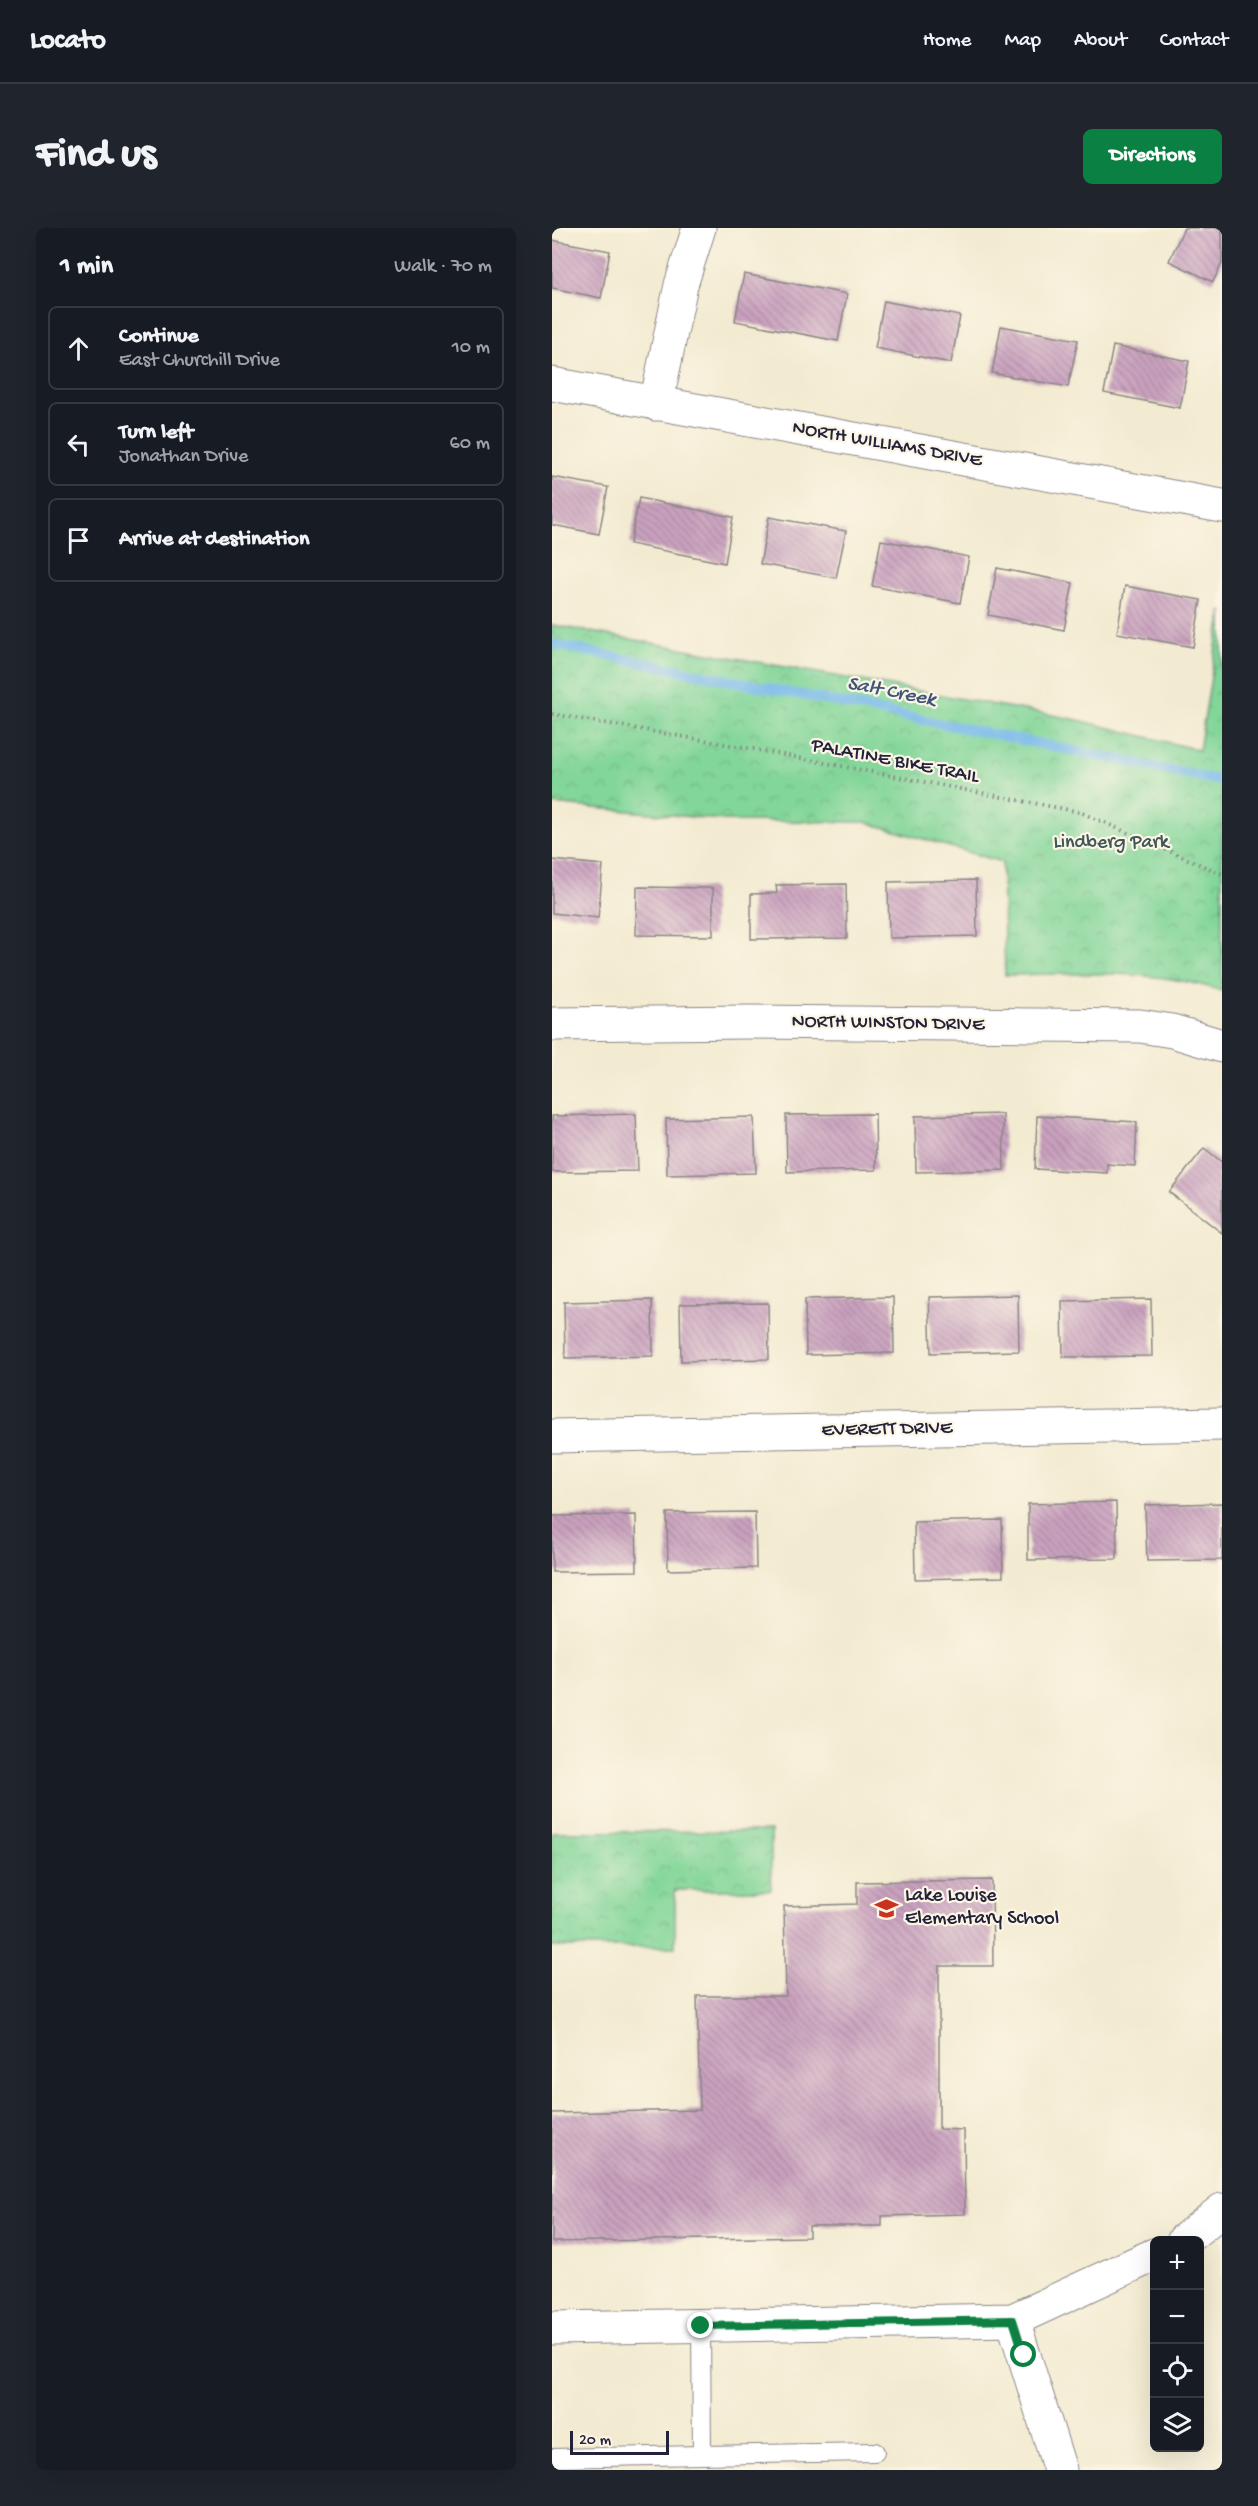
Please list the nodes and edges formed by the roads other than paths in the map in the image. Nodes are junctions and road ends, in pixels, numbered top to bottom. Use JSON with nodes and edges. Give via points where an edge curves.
{"nodes":[{"id":1,"x":699,"y":228,"type":"edge"},
{"id":2,"x":552,"y":384,"type":"edge"},
{"id":3,"x":656,"y":404,"type":"junction"},
{"id":4,"x":1222,"y":506,"type":"edge"},
{"id":5,"x":552,"y":1024,"type":"edge"},
{"id":6,"x":1222,"y":1046,"type":"edge"},
{"id":7,"x":1222,"y":1424,"type":"edge"},
{"id":8,"x":552,"y":1436,"type":"edge"},
{"id":9,"x":1222,"y":2210,"type":"edge"},
{"id":10,"x":1190,"y":2236,"type":"edge"},
{"id":11,"x":1150,"y":2257,"type":"edge"},
{"id":12,"x":1013,"y":2320,"type":"junction"},
{"id":13,"x":701,"y":2326,"type":"junction"},
{"id":14,"x":552,"y":2328,"type":"edge"},
{"id":15,"x":875,"y":2452,"type":"dead end"},
{"id":16,"x":702,"y":2455,"type":"junction"},
{"id":17,"x":552,"y":2458,"type":"edge"},
{"id":18,"x":1060,"y":2470,"type":"edge"}],
"edges":[{"from":1,"to":3,"type":"street","via":[[681,285]]},
{"from":2,"to":3,"type":"street","name":"NORTH WILLIAMS DRIVE"},
{"from":3,"to":4,"type":"street","name":"NORTH WILLIAMS DRIVE"},
{"from":5,"to":6,"type":"street","name":"NORTH WINSTON DRIVE","via":[[1140,1026]]},
{"from":7,"to":8,"type":"street","name":"EVERETT DRIVE"},
{"from":9,"to":10,"type":"street"},
{"from":11,"to":12,"type":"street"},
{"from":12,"to":13,"type":"street"},
{"from":12,"to":18,"type":"street"},
{"from":13,"to":14,"type":"street"},
{"from":13,"to":16,"type":"lane"},
{"from":15,"to":16,"type":"lane"},
{"from":16,"to":17,"type":"lane"}]}
